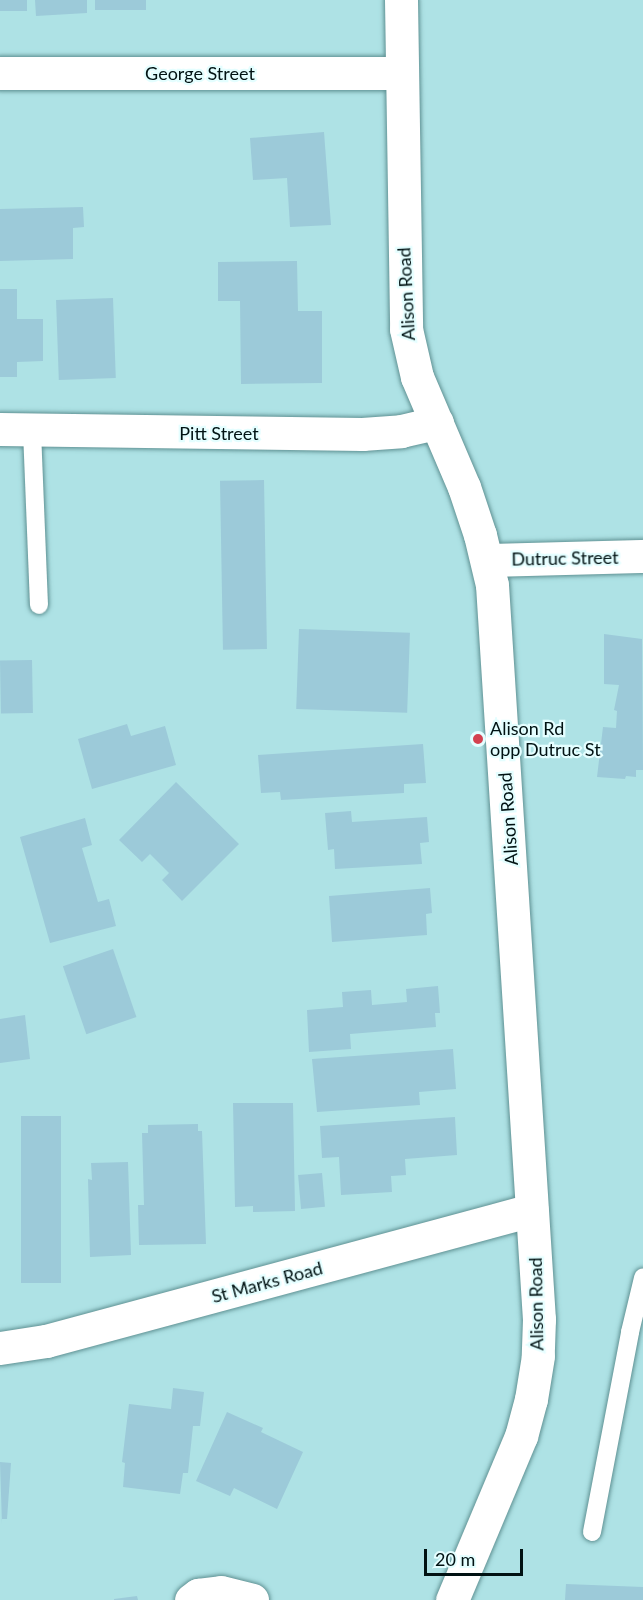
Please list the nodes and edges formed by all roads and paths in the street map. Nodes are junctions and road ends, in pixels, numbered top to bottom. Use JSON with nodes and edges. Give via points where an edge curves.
{"nodes":[{"id":1,"x":400,"y":0,"type":"edge"},
{"id":2,"x":0,"y":74,"type":"edge"},
{"id":3,"x":401,"y":74,"type":"junction"},
{"id":4,"x":437,"y":423,"type":"junction"},
{"id":5,"x":0,"y":429,"type":"edge"},
{"id":6,"x":32,"y":431,"type":"junction"},
{"id":7,"x":643,"y":556,"type":"edge"},
{"id":8,"x":487,"y":560,"type":"junction"},
{"id":9,"x":39,"y":605,"type":"dead end"},
{"id":10,"x":532,"y":1210,"type":"junction"},
{"id":11,"x":643,"y":1278,"type":"edge"},
{"id":12,"x":0,"y":1348,"type":"edge"},
{"id":13,"x":592,"y":1532,"type":"dead end"},
{"id":14,"x":191,"y":1600,"type":"edge"},
{"id":15,"x":252,"y":1600,"type":"edge"},
{"id":16,"x":452,"y":1600,"type":"edge"}],
"edges":[{"from":1,"to":3,"type":"main road","name":"Alison Road"},
{"from":2,"to":3,"type":"main road","name":"George Street"},
{"from":3,"to":4,"type":"main road","name":"Alison Road","via":[[406,329],[417,377]]},
{"from":4,"to":6,"type":"main road","name":"Pitt Street","via":[[362,434]]},
{"from":4,"to":8,"type":"main road","name":"Alison Road","via":[[464,487]]},
{"from":5,"to":6,"type":"main road","name":"Pitt Street"},
{"from":6,"to":9,"type":"lane"},
{"from":7,"to":8,"type":"main road","name":"Dutruc Street"},
{"from":8,"to":10,"type":"main road","name":"Alison Road","via":[[492,585]]},
{"from":10,"to":12,"type":"main road","name":"St Marks Road","via":[[46,1341]]},
{"from":10,"to":16,"type":"main road","name":"Alison Road","via":[[539,1319],[531,1399],[521,1436]]},
{"from":11,"to":13,"type":"lane"},
{"from":14,"to":15,"type":"main road","via":[[198,1595],[221,1592]]}]}
